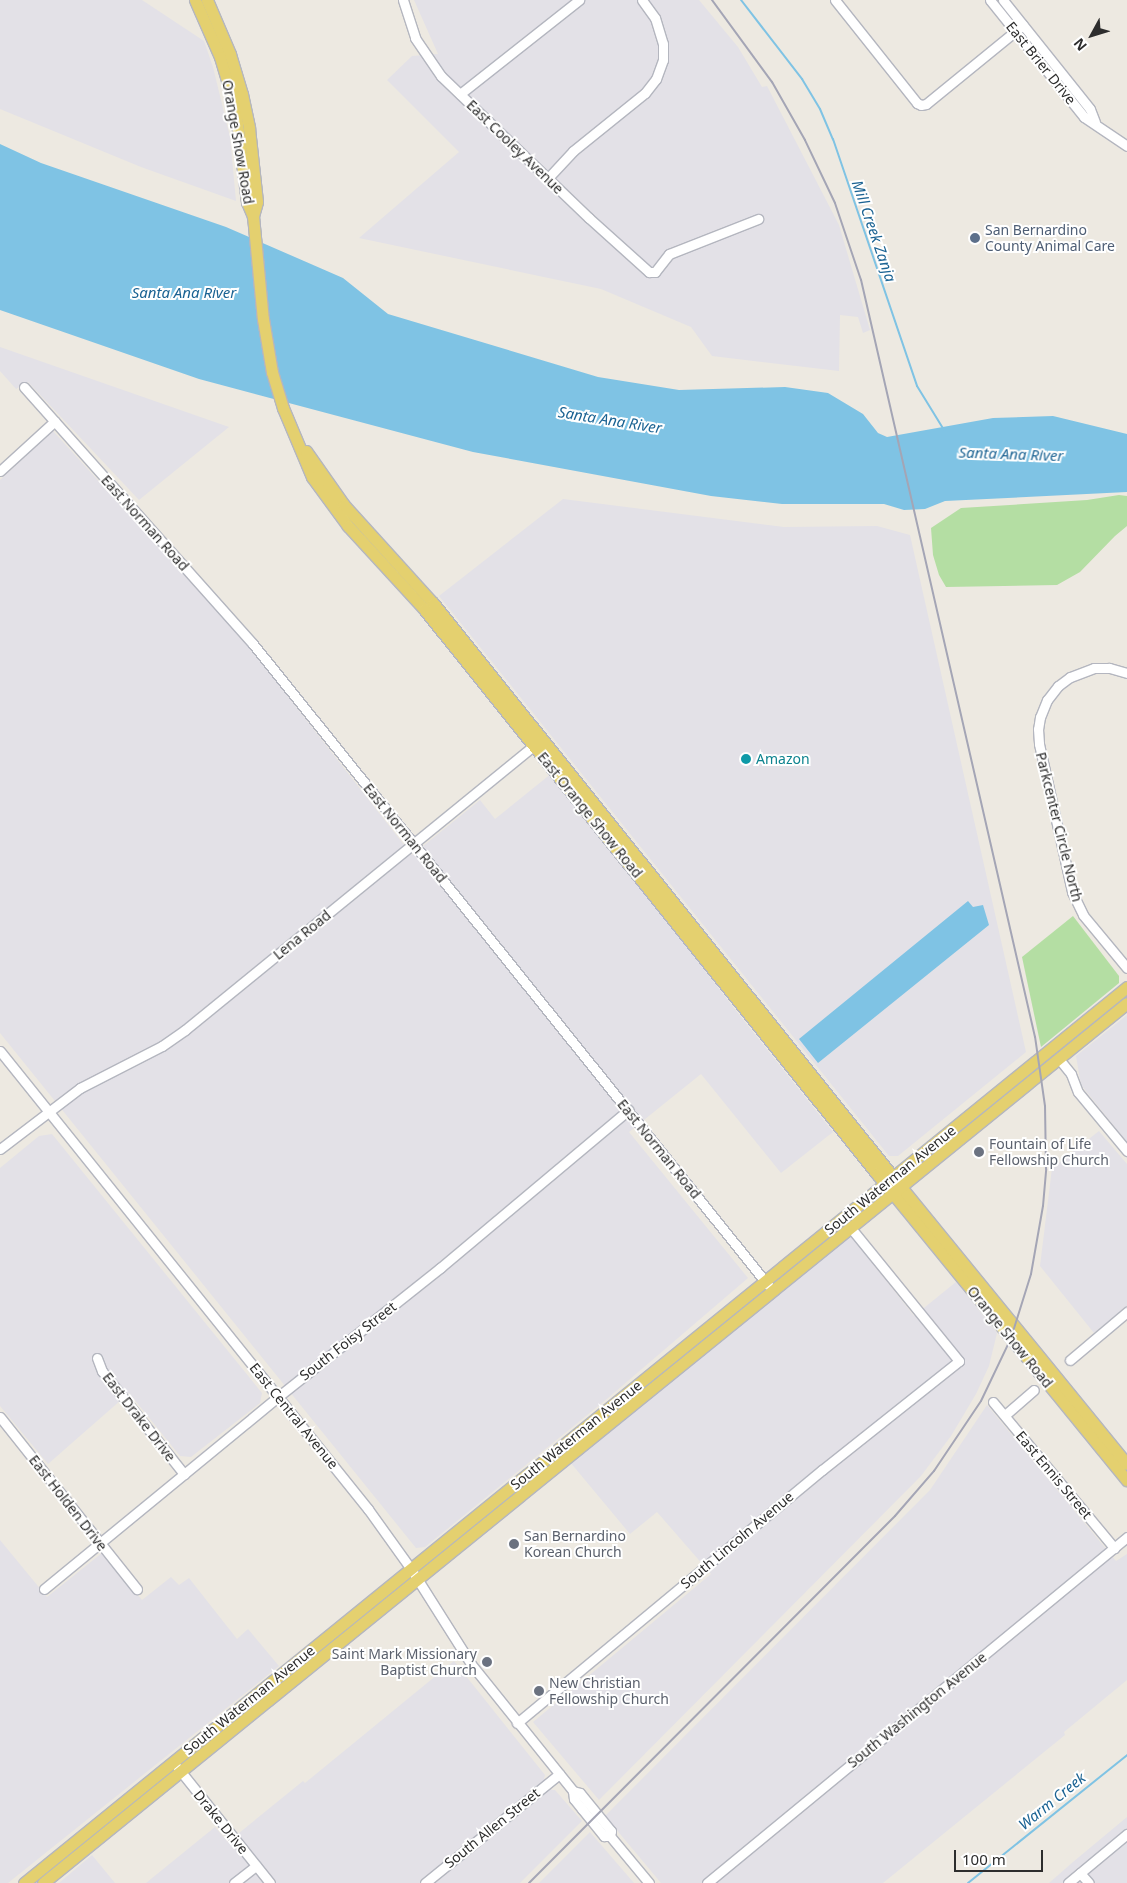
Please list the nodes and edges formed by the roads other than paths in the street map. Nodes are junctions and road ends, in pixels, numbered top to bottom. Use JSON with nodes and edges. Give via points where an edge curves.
{"nodes":[{"id":1,"x":195,"y":0,"type":"edge"},
{"id":2,"x":207,"y":0,"type":"edge"},
{"id":3,"x":403,"y":0,"type":"edge"},
{"id":4,"x":579,"y":0,"type":"edge"},
{"id":5,"x":642,"y":0,"type":"edge"},
{"id":6,"x":835,"y":0,"type":"edge"},
{"id":7,"x":990,"y":0,"type":"edge"},
{"id":8,"x":1003,"y":0,"type":"edge"},
{"id":9,"x":1023,"y":25,"type":"junction"},
{"id":10,"x":1015,"y":32,"type":"junction"},
{"id":11,"x":460,"y":94,"type":"junction"},
{"id":12,"x":242,"y":117,"type":"junction"},
{"id":13,"x":1095,"y":122,"type":"junction"},
{"id":14,"x":1127,"y":146,"type":"edge"},
{"id":15,"x":548,"y":178,"type":"junction"},
{"id":16,"x":253,"y":216,"type":"joint"},
{"id":17,"x":758,"y":219,"type":"dead end"},
{"id":18,"x":24,"y":387,"type":"dead end"},
{"id":19,"x":55,"y":421,"type":"junction"},
{"id":20,"x":0,"y":471,"type":"edge"},
{"id":21,"x":1127,"y":673,"type":"edge"},
{"id":22,"x":538,"y":742,"type":"junction"},
{"id":23,"x":414,"y":844,"type":"junction"},
{"id":24,"x":1127,"y":968,"type":"edge"},
{"id":25,"x":1127,"y":987,"type":"edge"},
{"id":26,"x":1127,"y":1003,"type":"edge"},
{"id":27,"x":0,"y":1051,"type":"edge"},
{"id":28,"x":1059,"y":1059,"type":"junction"},
{"id":29,"x":628,"y":1110,"type":"junction"},
{"id":30,"x":48,"y":1111,"type":"junction"},
{"id":31,"x":0,"y":1149,"type":"edge"},
{"id":32,"x":1127,"y":1151,"type":"edge"},
{"id":33,"x":889,"y":1180,"type":"junction"},
{"id":34,"x":897,"y":1190,"type":"junction"},
{"id":35,"x":851,"y":1228,"type":"junction"},
{"id":36,"x":769,"y":1286,"type":"junction"},
{"id":37,"x":1127,"y":1312,"type":"edge"},
{"id":38,"x":97,"y":1358,"type":"dead end"},
{"id":39,"x":1070,"y":1360,"type":"dead end"},
{"id":40,"x":1034,"y":1390,"type":"dead end"},
{"id":41,"x":279,"y":1396,"type":"junction"},
{"id":42,"x":993,"y":1402,"type":"dead end"},
{"id":43,"x":1005,"y":1415,"type":"junction"},
{"id":44,"x":0,"y":1416,"type":"edge"},
{"id":45,"x":1127,"y":1464,"type":"edge"},
{"id":46,"x":184,"y":1474,"type":"junction"},
{"id":47,"x":1127,"y":1480,"type":"edge"},
{"id":48,"x":1127,"y":1538,"type":"edge"},
{"id":49,"x":100,"y":1542,"type":"junction"},
{"id":50,"x":1114,"y":1548,"type":"junction"},
{"id":51,"x":411,"y":1569,"type":"junction"},
{"id":52,"x":418,"y":1580,"type":"junction"},
{"id":53,"x":44,"y":1589,"type":"dead end"},
{"id":54,"x":137,"y":1589,"type":"dead end"},
{"id":55,"x":317,"y":1644,"type":"junction"},
{"id":56,"x":286,"y":1686,"type":"junction"},
{"id":57,"x":517,"y":1723,"type":"junction"},
{"id":58,"x":173,"y":1762,"type":"junction"},
{"id":59,"x":181,"y":1772,"type":"junction"},
{"id":60,"x":558,"y":1774,"type":"junction"},
{"id":61,"x":1127,"y":1834,"type":"edge"},
{"id":62,"x":256,"y":1866,"type":"junction"},
{"id":63,"x":1080,"y":1873,"type":"junction"},
{"id":64,"x":24,"y":1883,"type":"edge"},
{"id":65,"x":43,"y":1883,"type":"edge"},
{"id":66,"x":234,"y":1883,"type":"edge"},
{"id":67,"x":270,"y":1883,"type":"edge"},
{"id":68,"x":425,"y":1883,"type":"edge"},
{"id":69,"x":649,"y":1883,"type":"edge"},
{"id":70,"x":707,"y":1883,"type":"edge"},
{"id":71,"x":1068,"y":1883,"type":"edge"},
{"id":72,"x":1089,"y":1883,"type":"edge"}],
"edges":[{"from":1,"to":12,"type":"main road","name":"Orange Show Road"},
{"from":2,"to":12,"type":"main road","name":"Orange Show Road","via":[[230,54]]},
{"from":3,"to":11,"type":"street","name":"East Cooley Avenue","via":[[422,50]]},
{"from":4,"to":11,"type":"street"},
{"from":5,"to":15,"type":"street","via":[[654,18],[663,44],[663,60],[656,79],[645,93],[573,152]]},
{"from":6,"to":10,"type":"street","via":[[921,105]]},
{"from":7,"to":10,"type":"street","name":"East Brier Drive"},
{"from":8,"to":9,"type":"street","name":"East Brier Drive"},
{"from":9,"to":10,"type":"street"},
{"from":9,"to":13,"type":"street","name":"East Brier Drive","via":[[1090,109]]},
{"from":10,"to":13,"type":"street","name":"East Brier Drive","via":[[1084,117]]},
{"from":11,"to":15,"type":"street","name":"East Cooley Avenue"},
{"from":12,"to":16,"type":"main road","name":"Orange Show Road","via":[[257,202]]},
{"from":13,"to":14,"type":"street","name":"East Brier Drive"},
{"from":15,"to":17,"type":"street","name":"East Cooley Avenue","via":[[649,272],[655,272],[669,254]]},
{"from":16,"to":22,"type":"main road","name":"East Orange Show Road","via":[[268,352],[277,390],[312,477],[348,526],[423,590]]},
{"from":18,"to":19,"type":"street","name":"East Norman Road"},
{"from":19,"to":20,"type":"street"},
{"from":19,"to":23,"type":"street","name":"East Norman Road","via":[[253,644]]},
{"from":21,"to":24,"type":"street","name":"Parkcenter Circle North","via":[[1110,668],[1080,672],[1058,686],[1040,716],[1039,744],[1072,892],[1083,916]]},
{"from":22,"to":23,"type":"street","name":"Lena Road"},
{"from":22,"to":33,"type":"main road","name":"East Orange Show Road"},
{"from":23,"to":29,"type":"street","name":"East Norman Road"},
{"from":23,"to":30,"type":"street","name":"Lena Road","via":[[185,1030],[137,1060],[80,1088]]},
{"from":25,"to":33,"type":"main road","name":"South Waterman Avenue"},
{"from":26,"to":28,"type":"main road","name":"South Waterman Avenue"},
{"from":27,"to":30,"type":"street","name":"East Central Avenue"},
{"from":28,"to":32,"type":"street","via":[[1071,1074],[1078,1092]]},
{"from":28,"to":34,"type":"main road","name":"South Waterman Avenue"},
{"from":29,"to":36,"type":"street","name":"East Norman Road"},
{"from":29,"to":41,"type":"street","name":"South Foisy Street","via":[[440,1268]]},
{"from":30,"to":31,"type":"street","name":"Lena Road"},
{"from":30,"to":41,"type":"street","name":"East Central Avenue"},
{"from":33,"to":34,"type":"main road","name":"East Orange Show Road"},
{"from":33,"to":36,"type":"main road","name":"South Waterman Avenue"},
{"from":34,"to":35,"type":"main road","name":"South Waterman Avenue"},
{"from":34,"to":45,"type":"main road","name":"Orange Show Road"},
{"from":34,"to":47,"type":"main road","name":"Orange Show Road"},
{"from":35,"to":36,"type":"main road","name":"South Waterman Avenue"},
{"from":35,"to":57,"type":"street","name":"South Lincoln Avenue","via":[[959,1360]]},
{"from":36,"to":51,"type":"main road","name":"South Waterman Avenue"},
{"from":36,"to":52,"type":"main road","name":"South Waterman Avenue"},
{"from":37,"to":39,"type":"street"},
{"from":38,"to":46,"type":"street","name":"East Drake Drive","via":[[102,1371]]},
{"from":40,"to":43,"type":"street"},
{"from":41,"to":46,"type":"street","name":"South Foisy Street"},
{"from":41,"to":51,"type":"street","name":"East Central Avenue","via":[[373,1515]]},
{"from":42,"to":43,"type":"street","name":"East Ennis Street"},
{"from":43,"to":50,"type":"street","name":"East Ennis Street"},
{"from":44,"to":49,"type":"street","name":"East Holden Drive"},
{"from":46,"to":49,"type":"street","name":"South Foisy Street"},
{"from":48,"to":50,"type":"street","name":"South Washington Avenue"},
{"from":49,"to":53,"type":"street","name":"South Foisy Street"},
{"from":49,"to":54,"type":"street","name":"East Holden Drive"},
{"from":50,"to":70,"type":"street","name":"South Washington Avenue"},
{"from":51,"to":52,"type":"street","name":"East Central Avenue"},
{"from":51,"to":55,"type":"main road","name":"South Waterman Avenue"},
{"from":52,"to":56,"type":"main road","name":"South Waterman Avenue"},
{"from":52,"to":57,"type":"street","name":"East Central Avenue","via":[[471,1664]]},
{"from":55,"to":56,"type":"main road","via":[[300,1667],[285,1680]]},
{"from":55,"to":58,"type":"main road","name":"South Waterman Avenue"},
{"from":56,"to":59,"type":"main road","name":"South Waterman Avenue"},
{"from":57,"to":60,"type":"street","name":"East Central Avenue"},
{"from":58,"to":59,"type":"street","name":"Drake Drive"},
{"from":58,"to":64,"type":"main road","name":"South Waterman Avenue"},
{"from":59,"to":62,"type":"street","name":"Drake Drive"},
{"from":59,"to":65,"type":"main road","name":"South Waterman Avenue"},
{"from":60,"to":68,"type":"street","name":"South Allen Street"},
{"from":60,"to":69,"type":"street","name":"East Central Avenue","via":[[591,1821],[604,1836],[610,1836]]},
{"from":61,"to":63,"type":"street"},
{"from":62,"to":66,"type":"street"},
{"from":62,"to":67,"type":"street","name":"Drake Drive"},
{"from":63,"to":71,"type":"street"},
{"from":63,"to":72,"type":"street"}]}
